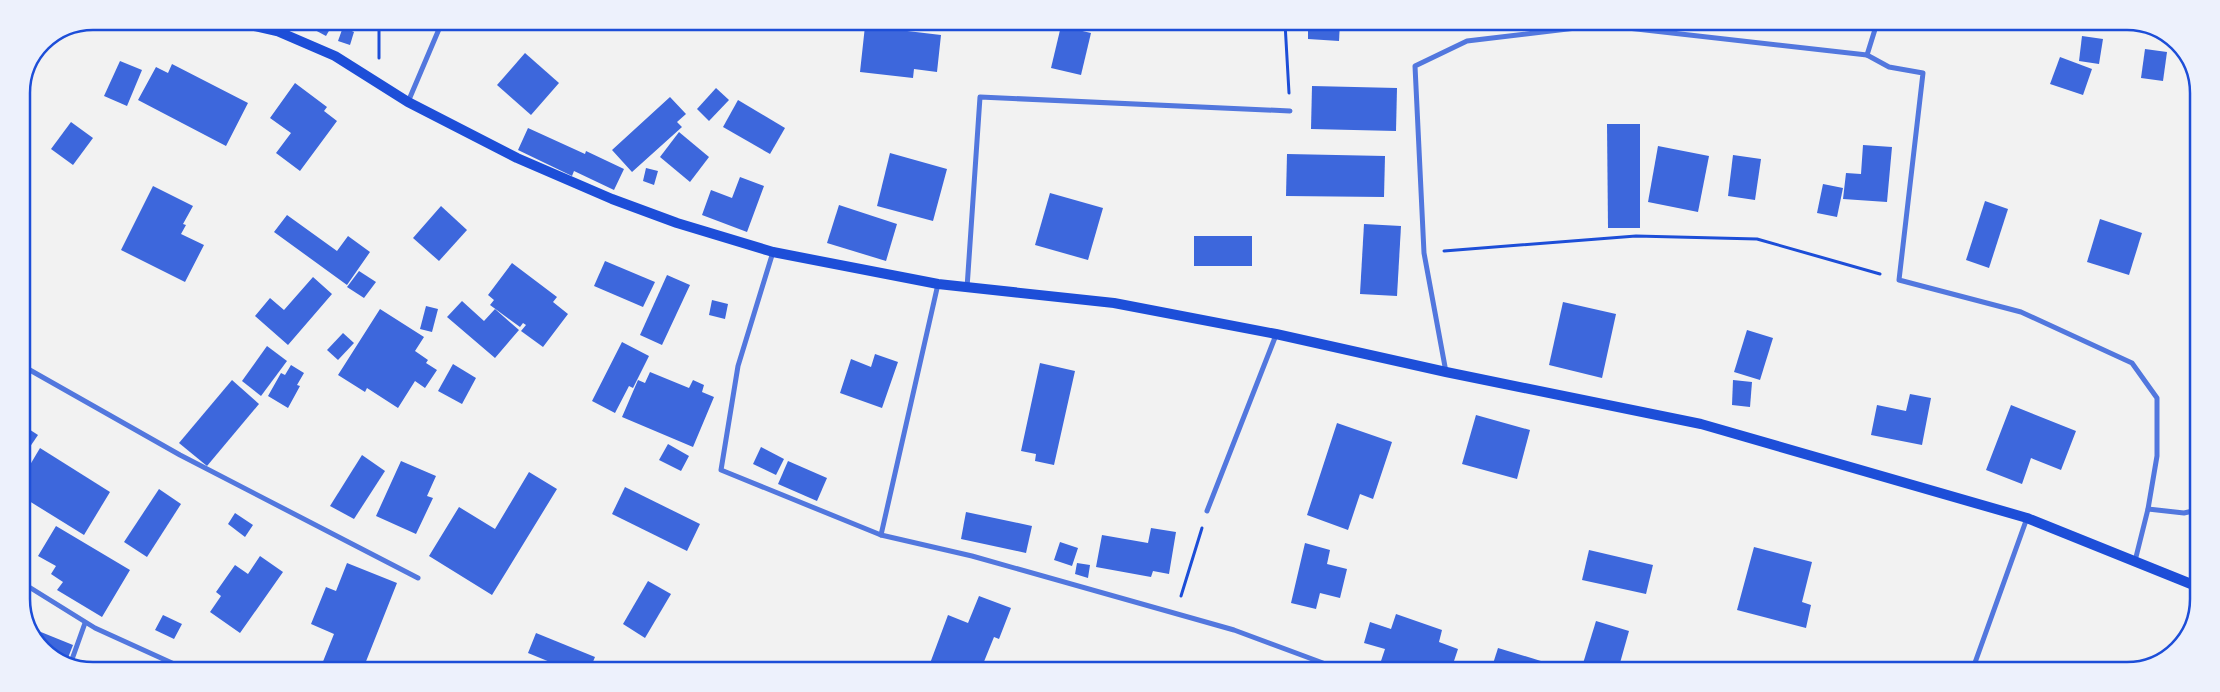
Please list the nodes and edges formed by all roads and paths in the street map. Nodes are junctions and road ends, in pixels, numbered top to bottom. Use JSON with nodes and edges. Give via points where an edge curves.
{"nodes":[{"id":1,"x":266,"y":30,"type":"edge"},
{"id":2,"x":379,"y":30,"type":"edge"},
{"id":3,"x":439,"y":30,"type":"edge"},
{"id":4,"x":1284,"y":30,"type":"edge"},
{"id":5,"x":1559,"y":30,"type":"edge"},
{"id":6,"x":1647,"y":30,"type":"edge"},
{"id":7,"x":1874,"y":30,"type":"edge"},
{"id":8,"x":1868,"y":54,"type":"junction"},
{"id":9,"x":379,"y":84,"type":"junction"},
{"id":10,"x":408,"y":102,"type":"junction"},
{"id":11,"x":1290,"y":111,"type":"joint"},
{"id":12,"x":774,"y":252,"type":"junction"},
{"id":13,"x":1424,"y":253,"type":"junction"},
{"id":14,"x":1899,"y":280,"type":"junction"},
{"id":15,"x":938,"y":284,"type":"junction"},
{"id":16,"x":967,"y":288,"type":"junction"},
{"id":17,"x":1276,"y":334,"type":"junction"},
{"id":18,"x":30,"y":369,"type":"edge"},
{"id":19,"x":1446,"y":372,"type":"junction"},
{"id":20,"x":2148,"y":509,"type":"junction"},
{"id":21,"x":1207,"y":510,"type":"joint"},
{"id":22,"x":2190,"y":511,"type":"edge"},
{"id":23,"x":2027,"y":518,"type":"junction"},
{"id":24,"x":882,"y":535,"type":"junction"},
{"id":25,"x":2135,"y":562,"type":"junction"},
{"id":26,"x":418,"y":578,"type":"dead end"},
{"id":27,"x":2190,"y":584,"type":"edge"},
{"id":28,"x":30,"y":588,"type":"edge"},
{"id":29,"x":1176,"y":613,"type":"junction"},
{"id":30,"x":85,"y":623,"type":"junction"},
{"id":31,"x":72,"y":658,"type":"edge"},
{"id":32,"x":170,"y":662,"type":"edge"},
{"id":33,"x":1320,"y":662,"type":"edge"},
{"id":34,"x":1975,"y":662,"type":"edge"}],
"edges":[{"from":1,"to":9,"type":"main road","via":[[335,56]]},
{"from":2,"to":9,"type":"path"},
{"from":3,"to":10,"type":"street"},
{"from":4,"to":11,"type":"path"},
{"from":5,"to":13,"type":"street","via":[[1467,41],[1415,66]]},
{"from":6,"to":8,"type":"street"},
{"from":7,"to":8,"type":"street"},
{"from":8,"to":14,"type":"street","via":[[1889,67],[1923,73]]},
{"from":9,"to":10,"type":"main road"},
{"from":10,"to":12,"type":"main road","via":[[517,158],[612,199],[677,224]]},
{"from":11,"to":16,"type":"street","via":[[980,97]]},
{"from":12,"to":15,"type":"main road"},
{"from":12,"to":24,"type":"street","via":[[738,366],[721,470]]},
{"from":13,"to":14,"type":"path","via":[[1636,236],[1757,239]]},
{"from":13,"to":19,"type":"street"},
{"from":14,"to":20,"type":"street","via":[[2021,312],[2132,363],[2157,398],[2158,456]]},
{"from":15,"to":16,"type":"main road"},
{"from":15,"to":24,"type":"street"},
{"from":16,"to":17,"type":"main road","via":[[1114,304]]},
{"from":17,"to":19,"type":"main road"},
{"from":17,"to":21,"type":"street"},
{"from":18,"to":26,"type":"street","via":[[180,455]]},
{"from":19,"to":23,"type":"main road","via":[[1700,424]]},
{"from":20,"to":22,"type":"street"},
{"from":20,"to":25,"type":"street"},
{"from":21,"to":29,"type":"path"},
{"from":23,"to":25,"type":"main road"},
{"from":23,"to":34,"type":"street"},
{"from":24,"to":29,"type":"street","via":[[972,556]]},
{"from":25,"to":27,"type":"main road"},
{"from":28,"to":30,"type":"street"},
{"from":29,"to":33,"type":"street","via":[[1234,630]]},
{"from":30,"to":31,"type":"street"},
{"from":30,"to":32,"type":"street"}]}
